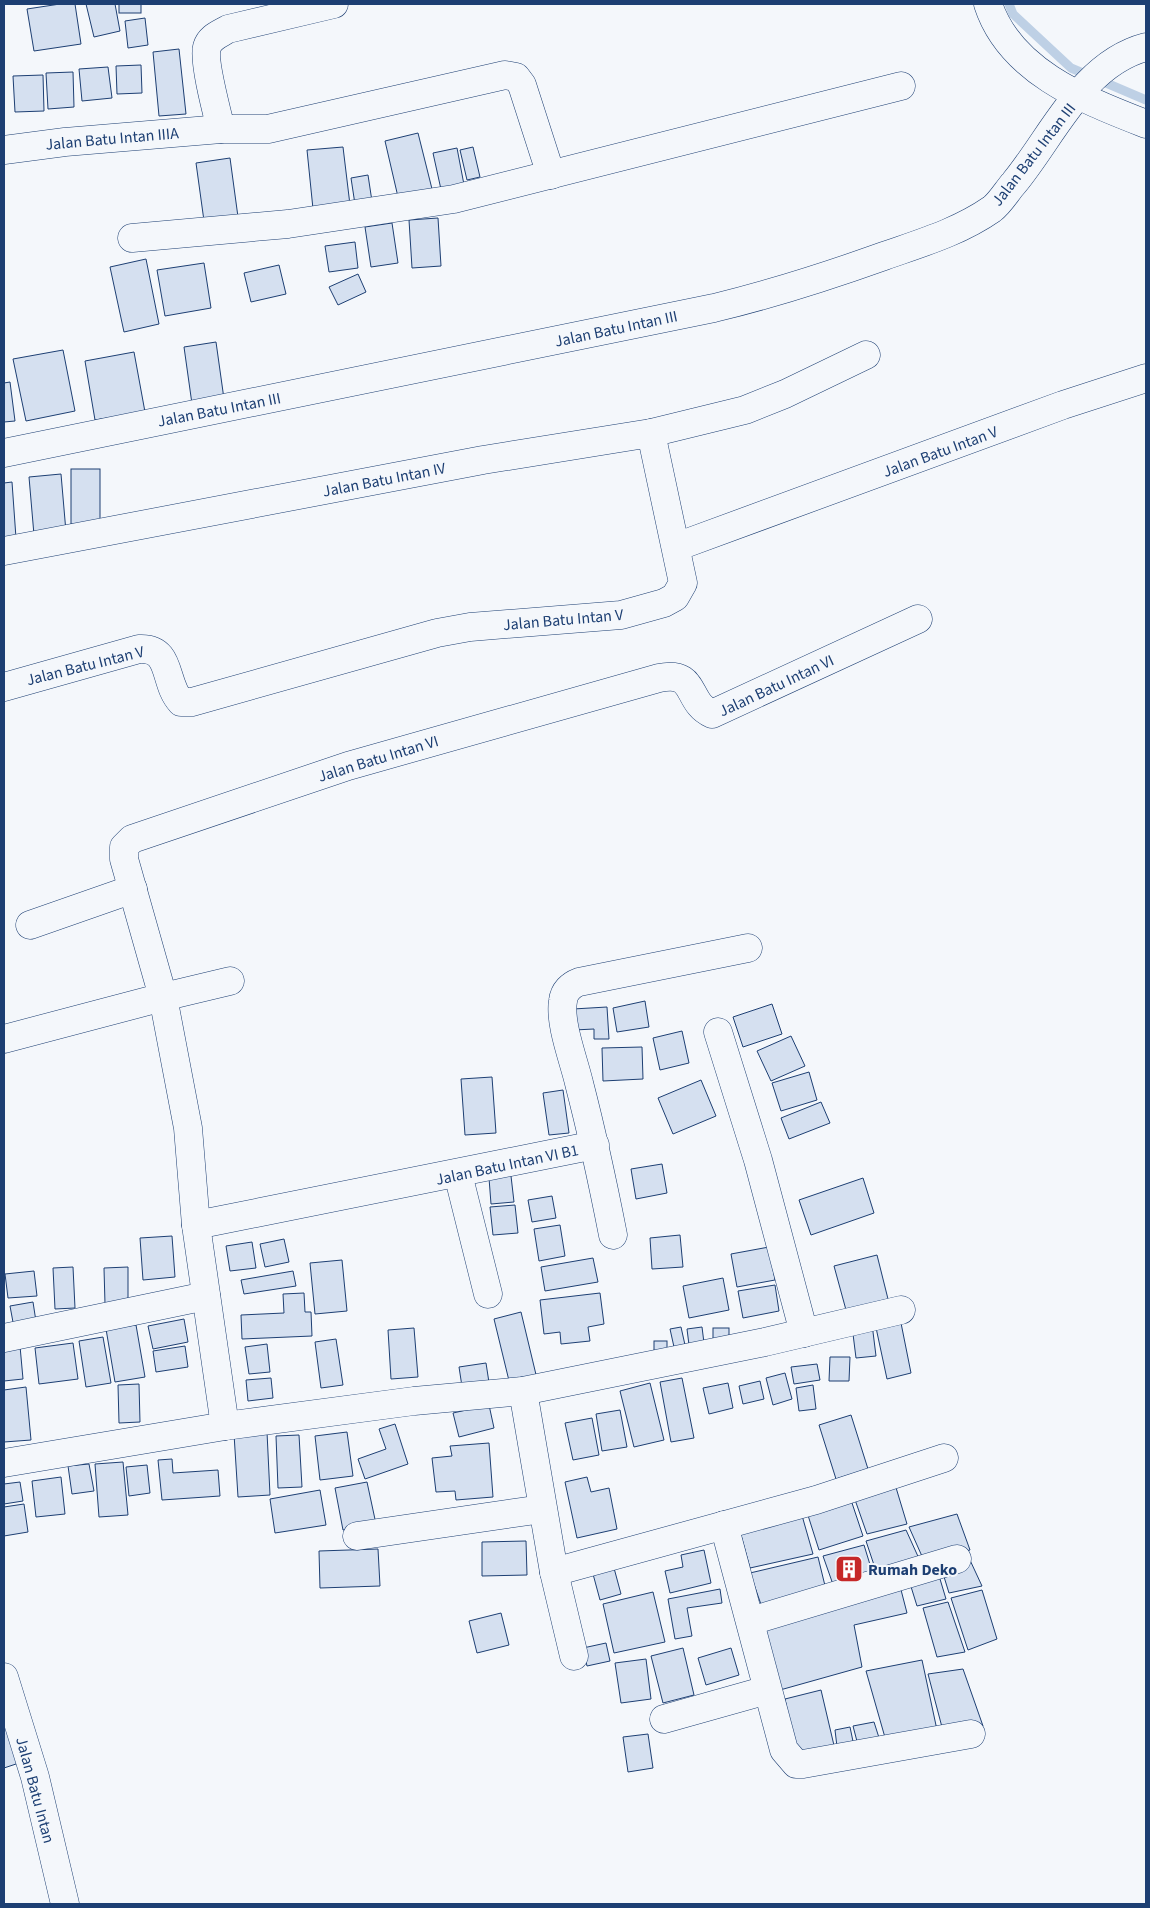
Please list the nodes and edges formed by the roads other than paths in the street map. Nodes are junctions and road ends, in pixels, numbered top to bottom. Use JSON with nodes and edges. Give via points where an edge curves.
{"nodes":[{"id":1,"x":334,"y":4,"type":"edge"},
{"id":2,"x":988,"y":4,"type":"edge"},
{"id":3,"x":1146,"y":47,"type":"edge"},
{"id":4,"x":901,"y":86,"type":"dead end"},
{"id":5,"x":1080,"y":93,"type":"junction"},
{"id":6,"x":1146,"y":124,"type":"edge"},
{"id":7,"x":221,"y":129,"type":"junction"},
{"id":8,"x":4,"y":150,"type":"edge"},
{"id":9,"x":551,"y":175,"type":"junction"},
{"id":10,"x":132,"y":238,"type":"dead end"},
{"id":11,"x":866,"y":356,"type":"dead end"},
{"id":12,"x":1146,"y":378,"type":"edge"},
{"id":13,"x":651,"y":433,"type":"junction"},
{"id":14,"x":4,"y":453,"type":"edge"},
{"id":15,"x":676,"y":547,"type":"junction"},
{"id":16,"x":4,"y":551,"type":"edge"},
{"id":17,"x":918,"y":619,"type":"dead end"},
{"id":18,"x":4,"y":686,"type":"edge"},
{"id":19,"x":133,"y":889,"type":"junction"},
{"id":20,"x":30,"y":925,"type":"dead end"},
{"id":21,"x":748,"y":948,"type":"dead end"},
{"id":22,"x":230,"y":981,"type":"dead end"},
{"id":23,"x":163,"y":997,"type":"junction"},
{"id":24,"x":718,"y":1032,"type":"dead end"},
{"id":25,"x":4,"y":1039,"type":"edge"},
{"id":26,"x":595,"y":1145,"type":"junction"},
{"id":27,"x":458,"y":1174,"type":"junction"},
{"id":28,"x":196,"y":1225,"type":"junction"},
{"id":29,"x":613,"y":1235,"type":"dead end"},
{"id":30,"x":488,"y":1294,"type":"dead end"},
{"id":31,"x":206,"y":1296,"type":"junction"},
{"id":32,"x":901,"y":1310,"type":"dead end"},
{"id":33,"x":804,"y":1333,"type":"junction"},
{"id":34,"x":4,"y":1338,"type":"edge"},
{"id":35,"x":523,"y":1390,"type":"junction"},
{"id":36,"x":225,"y":1426,"type":"junction"},
{"id":37,"x":944,"y":1458,"type":"dead end"},
{"id":38,"x":4,"y":1463,"type":"edge"},
{"id":39,"x":542,"y":1509,"type":"junction"},
{"id":40,"x":724,"y":1525,"type":"junction"},
{"id":41,"x":357,"y":1536,"type":"dead end"},
{"id":42,"x":957,"y":1559,"type":"dead end"},
{"id":43,"x":554,"y":1572,"type":"junction"},
{"id":44,"x":751,"y":1621,"type":"junction"},
{"id":45,"x":574,"y":1656,"type":"dead end"},
{"id":46,"x":6,"y":1690,"type":"edge"},
{"id":47,"x":767,"y":1690,"type":"junction"},
{"id":48,"x":664,"y":1719,"type":"dead end"},
{"id":49,"x":971,"y":1734,"type":"dead end"},
{"id":50,"x":65,"y":1904,"type":"edge"}],
"edges":[{"from":1,"to":7,"type":"street","via":[[228,29],[213,38],[207,47],[207,62]]},
{"from":2,"to":5,"type":"street","via":[[1005,39],[1035,68]]},
{"from":3,"to":5,"type":"street","name":"Jalan Batu Intan III","via":[[1105,67]]},
{"from":4,"to":9,"type":"street"},
{"from":5,"to":6,"type":"street"},
{"from":5,"to":14,"type":"street","name":"Jalan Batu Intan III","via":[[993,208],[944,235],[781,292]]},
{"from":7,"to":8,"type":"street","name":"Jalan Batu Intan IIIA"},
{"from":7,"to":9,"type":"street","name":"Jalan Batu Intan IIIA","via":[[268,129],[505,76],[516,77],[522,85]]},
{"from":9,"to":10,"type":"street","via":[[454,199],[288,224]]},
{"from":11,"to":13,"type":"street","name":"Jalan Batu Intan IV","via":[[745,410]]},
{"from":12,"to":15,"type":"street","name":"Jalan Batu Intan V","via":[[1063,405]]},
{"from":13,"to":15,"type":"street"},
{"from":13,"to":16,"type":"street","name":"Jalan Batu Intan IV","via":[[483,460]]},
{"from":15,"to":18,"type":"street","name":"Jalan Batu Intan V","via":[[683,583],[675,597],[622,615],[470,627],[437,633],[192,702],[181,702],[174,696],[162,656],[151,648]]},
{"from":17,"to":19,"type":"street","name":"Jalan Batu Intan VI","via":[[712,714],[704,710],[684,679],[674,675],[659,678],[348,766],[132,839],[124,847],[124,859]]},
{"from":19,"to":20,"type":"street"},
{"from":19,"to":23,"type":"street","name":"Jalan Batu Intan VI"},
{"from":21,"to":26,"type":"street","name":"Jalan Batu Intan VI B1","via":[[579,982],[566,992],[563,1000],[565,1024]]},
{"from":22,"to":23,"type":"street"},
{"from":23,"to":25,"type":"street"},
{"from":23,"to":28,"type":"street","name":"Jalan Batu Intan VI","via":[[188,1128]]},
{"from":24,"to":33,"type":"street","via":[[758,1160]]},
{"from":26,"to":27,"type":"street","name":"Jalan Batu Intan VI B1"},
{"from":26,"to":29,"type":"street"},
{"from":27,"to":28,"type":"street","name":"Jalan Batu Intan VI B1"},
{"from":27,"to":30,"type":"street"},
{"from":28,"to":31,"type":"street","name":"Jalan Batu Intan VI"},
{"from":31,"to":34,"type":"street"},
{"from":31,"to":36,"type":"street","name":"Jalan Batu Intan VI"},
{"from":32,"to":33,"type":"street"},
{"from":33,"to":35,"type":"street"},
{"from":35,"to":36,"type":"street"},
{"from":35,"to":39,"type":"street"},
{"from":36,"to":38,"type":"street"},
{"from":37,"to":40,"type":"street","via":[[816,1500]]},
{"from":39,"to":41,"type":"street"},
{"from":39,"to":43,"type":"street"},
{"from":40,"to":43,"type":"street"},
{"from":40,"to":44,"type":"street"},
{"from":42,"to":44,"type":"street"},
{"from":43,"to":45,"type":"street"},
{"from":44,"to":47,"type":"street"},
{"from":46,"to":50,"type":"street","name":"Jalan Batu Intan","via":[[35,1777]]},
{"from":47,"to":48,"type":"street"},
{"from":47,"to":49,"type":"street","via":[[784,1750],[796,1764]]}]}
